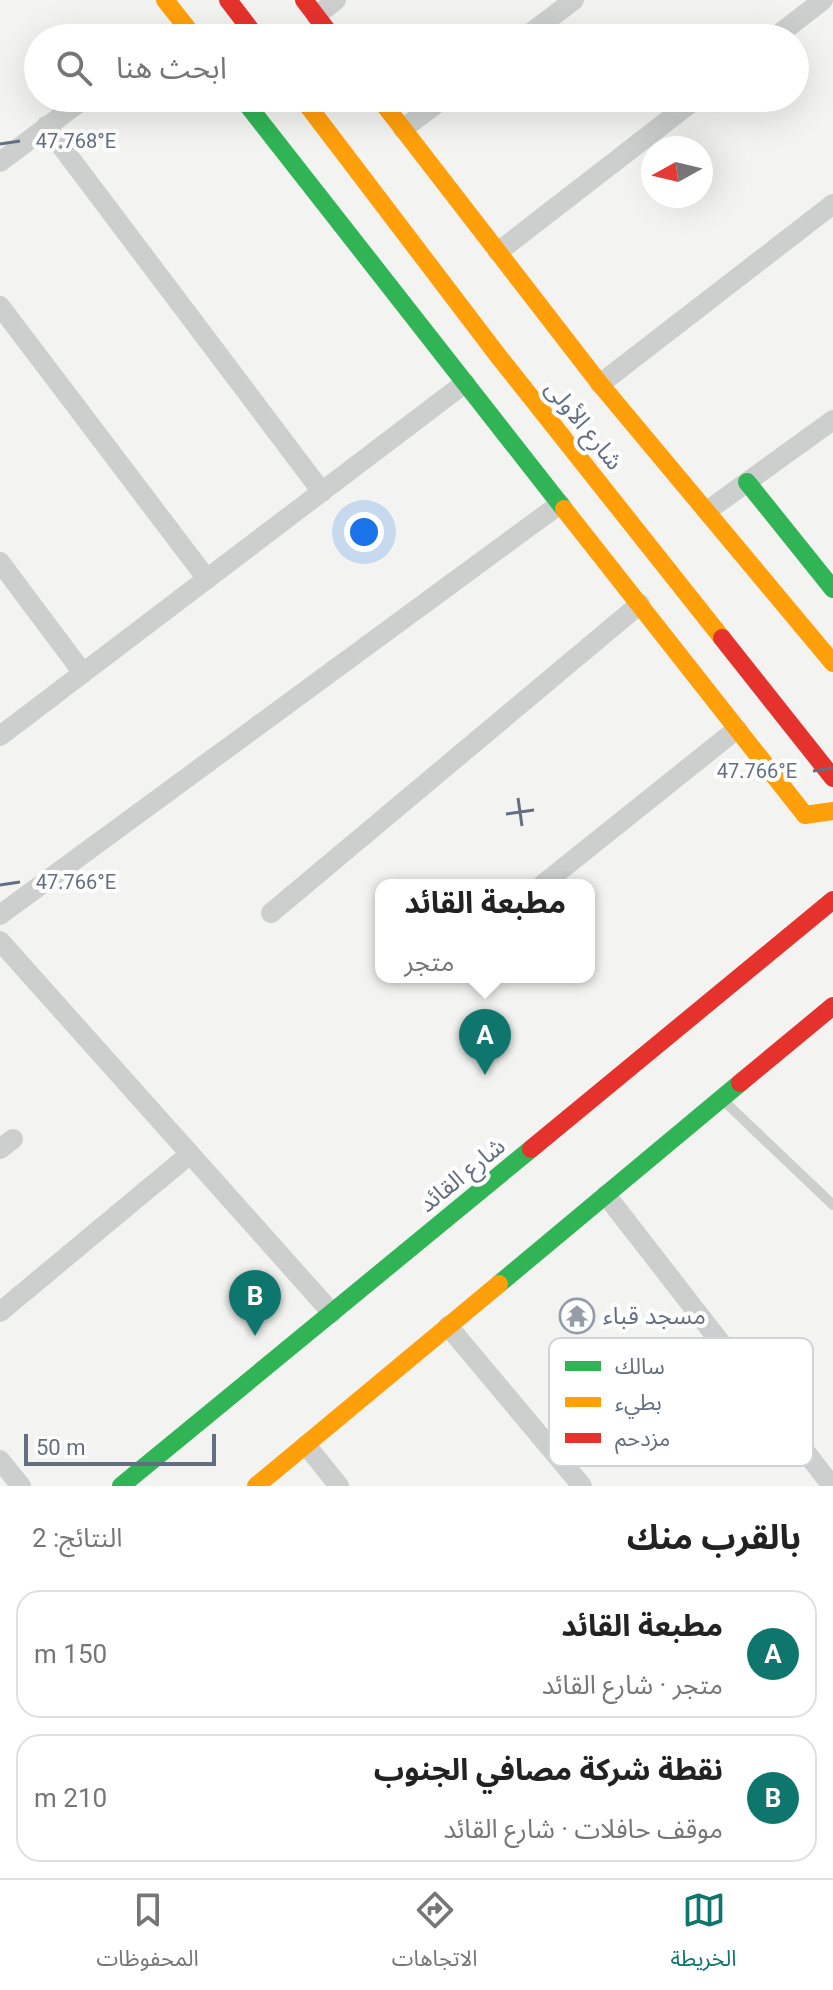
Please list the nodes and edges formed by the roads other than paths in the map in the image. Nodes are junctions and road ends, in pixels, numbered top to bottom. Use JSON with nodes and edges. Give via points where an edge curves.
{"nodes":[{"id":1,"x":165,"y":0,"type":"edge"},
{"id":2,"x":228,"y":0,"type":"edge"},
{"id":3,"x":336,"y":0,"type":"edge"},
{"id":4,"x":574,"y":0,"type":"edge"},
{"id":5,"x":823,"y":0,"type":"edge"},
{"id":6,"x":310,"y":8,"type":"edge"},
{"id":7,"x":184,"y":24,"type":"edge"},
{"id":8,"x":246,"y":24,"type":"edge"},
{"id":9,"x":322,"y":24,"type":"edge"},
{"id":10,"x":542,"y":24,"type":"edge"},
{"id":11,"x":792,"y":24,"type":"edge"},
{"id":12,"x":66,"y":112,"type":"edge"},
{"id":13,"x":261,"y":112,"type":"edge"},
{"id":14,"x":305,"y":112,"type":"edge"},
{"id":15,"x":390,"y":112,"type":"edge"},
{"id":16,"x":425,"y":112,"type":"edge"},
{"id":17,"x":679,"y":112,"type":"edge"},
{"id":18,"x":46,"y":126,"type":"junction"},
{"id":19,"x":403,"y":129,"type":"junction"},
{"id":20,"x":315,"y":153,"type":"junction"},
{"id":21,"x":0,"y":162,"type":"edge"},
{"id":22,"x":833,"y":204,"type":"edge"},
{"id":23,"x":498,"y":252,"type":"junction"},
{"id":24,"x":0,"y":306,"type":"edge"},
{"id":25,"x":465,"y":383,"type":"junction"},
{"id":26,"x":600,"y":384,"type":"junction"},
{"id":27,"x":833,"y":420,"type":"edge"},
{"id":28,"x":747,"y":482,"type":"junction"},
{"id":29,"x":322,"y":492,"type":"junction"},
{"id":30,"x":560,"y":504,"type":"junction"},
{"id":31,"x":707,"y":511,"type":"junction"},
{"id":32,"x":0,"y":562,"type":"edge"},
{"id":33,"x":207,"y":579,"type":"junction"},
{"id":34,"x":833,"y":589,"type":"edge"},
{"id":35,"x":640,"y":604,"type":"junction"},
{"id":36,"x":833,"y":663,"type":"edge"},
{"id":37,"x":83,"y":673,"type":"junction"},
{"id":38,"x":737,"y":729,"type":"junction"},
{"id":39,"x":0,"y":736,"type":"edge"},
{"id":40,"x":833,"y":778,"type":"edge"},
{"id":41,"x":833,"y":811,"type":"edge"},
{"id":42,"x":550,"y":879,"type":"edge"},
{"id":43,"x":833,"y":900,"type":"edge"},
{"id":44,"x":271,"y":913,"type":"dead end"},
{"id":45,"x":0,"y":915,"type":"edge"},
{"id":46,"x":0,"y":941,"type":"edge"},
{"id":47,"x":828,"y":1015,"type":"edge"},
{"id":48,"x":722,"y":1099,"type":"junction"},
{"id":49,"x":190,"y":1154,"type":"junction"},
{"id":50,"x":606,"y":1195,"type":"junction"},
{"id":51,"x":833,"y":1205,"type":"edge"},
{"id":52,"x":0,"y":1312,"type":"edge"},
{"id":53,"x":332,"y":1313,"type":"junction"},
{"id":54,"x":448,"y":1326,"type":"junction"},
{"id":55,"x":717,"y":1338,"type":"edge"},
{"id":56,"x":306,"y":1445,"type":"junction"},
{"id":57,"x":549,"y":1447,"type":"edge"},
{"id":58,"x":0,"y":1460,"type":"edge"},
{"id":59,"x":813,"y":1462,"type":"edge"},
{"id":60,"x":565,"y":1466,"type":"edge"},
{"id":61,"x":21,"y":1486,"type":"edge"},
{"id":62,"x":121,"y":1486,"type":"edge"},
{"id":63,"x":256,"y":1486,"type":"edge"},
{"id":64,"x":339,"y":1486,"type":"edge"},
{"id":65,"x":582,"y":1486,"type":"edge"},
{"id":66,"x":832,"y":1486,"type":"edge"}],
"edges":[{"from":1,"to":7,"type":"main road"},
{"from":2,"to":8,"type":"main road"},
{"from":3,"to":6,"type":"street"},
{"from":4,"to":10,"type":"street"},
{"from":5,"to":11,"type":"street"},
{"from":6,"to":9,"type":"main road"},
{"from":12,"to":18,"type":"street"},
{"from":13,"to":20,"type":"main road"},
{"from":14,"to":20,"type":"main road","name":"شارع الأولى"},
{"from":15,"to":19,"type":"main road","name":"شارع الأولى"},
{"from":16,"to":19,"type":"street"},
{"from":17,"to":23,"type":"street"},
{"from":18,"to":21,"type":"street"},
{"from":18,"to":29,"type":"street"},
{"from":19,"to":23,"type":"main road","name":"شارع الأولى"},
{"from":20,"to":25,"type":"main road"},
{"from":20,"to":40,"type":"main road","name":"شارع الأولى","via":[[499,357]]},
{"from":22,"to":26,"type":"street"},
{"from":23,"to":26,"type":"main road","name":"شارع الأولى"},
{"from":24,"to":33,"type":"street"},
{"from":25,"to":29,"type":"street"},
{"from":25,"to":30,"type":"main road"},
{"from":26,"to":31,"type":"main road","name":"شارع الأولى"},
{"from":27,"to":28,"type":"street"},
{"from":28,"to":31,"type":"street"},
{"from":28,"to":34,"type":"main road"},
{"from":29,"to":33,"type":"street"},
{"from":30,"to":35,"type":"main road"},
{"from":30,"to":45,"type":"street"},
{"from":31,"to":36,"type":"main road","name":"شارع الأولى"},
{"from":32,"to":37,"type":"street"},
{"from":33,"to":37,"type":"street"},
{"from":35,"to":38,"type":"main road"},
{"from":35,"to":44,"type":"street"},
{"from":37,"to":39,"type":"street"},
{"from":38,"to":41,"type":"main road","via":[[805,815]]},
{"from":38,"to":42,"type":"street"},
{"from":43,"to":53,"type":"main road","name":"شارع القائد"},
{"from":46,"to":49,"type":"street"},
{"from":47,"to":48,"type":"main road"},
{"from":48,"to":50,"type":"main road"},
{"from":48,"to":51,"type":"lane"},
{"from":49,"to":52,"type":"street"},
{"from":49,"to":53,"type":"street"},
{"from":50,"to":54,"type":"main road"},
{"from":50,"to":55,"type":"street"},
{"from":53,"to":62,"type":"main road","name":"شارع القائد"},
{"from":54,"to":56,"type":"main road"},
{"from":54,"to":57,"type":"street"},
{"from":56,"to":63,"type":"main road"},
{"from":56,"to":64,"type":"street"},
{"from":58,"to":61,"type":"street"},
{"from":59,"to":66,"type":"street"},
{"from":60,"to":65,"type":"street"}]}
